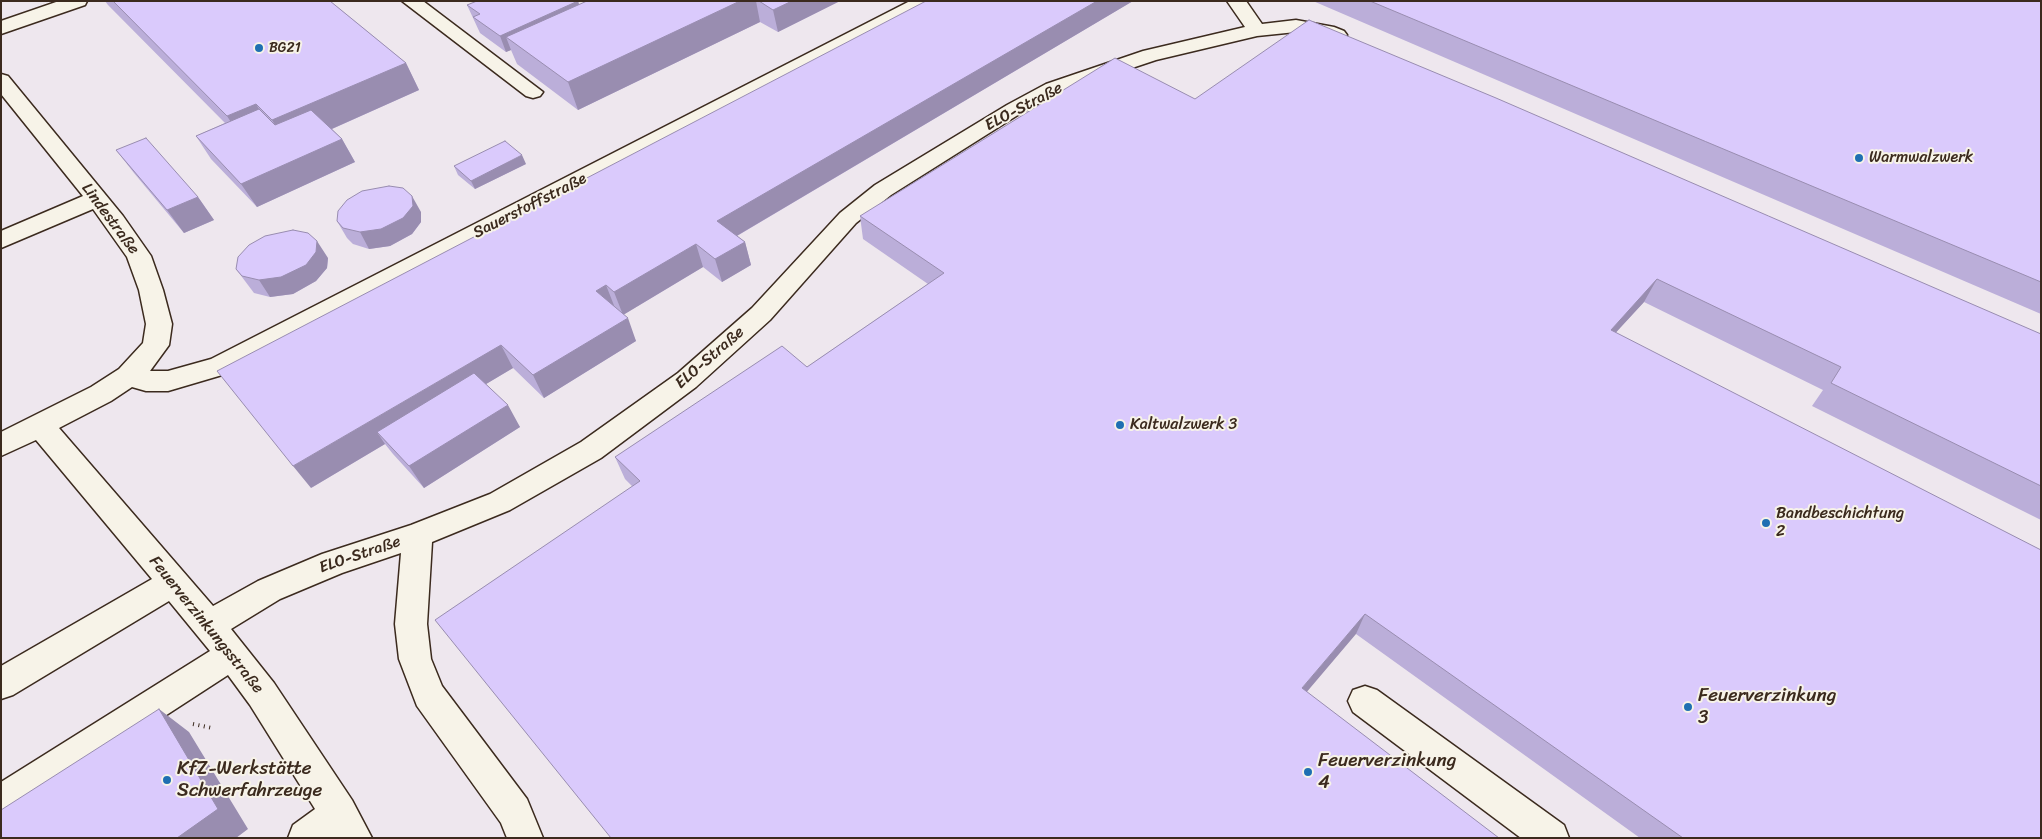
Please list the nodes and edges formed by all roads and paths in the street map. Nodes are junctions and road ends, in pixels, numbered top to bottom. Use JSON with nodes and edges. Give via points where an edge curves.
{"nodes":[{"id":1,"x":78,"y":1,"type":"edge"},
{"id":2,"x":410,"y":1,"type":"edge"},
{"id":3,"x":925,"y":1,"type":"edge"},
{"id":4,"x":1236,"y":1,"type":"edge"},
{"id":5,"x":1,"y":28,"type":"edge"},
{"id":6,"x":1257,"y":30,"type":"junction"},
{"id":7,"x":1354,"y":42,"type":"edge"},
{"id":8,"x":1,"y":80,"type":"edge"},
{"id":9,"x":533,"y":92,"type":"dead end"},
{"id":10,"x":96,"y":199,"type":"junction"},
{"id":11,"x":1,"y":240,"type":"edge"},
{"id":12,"x":128,"y":376,"type":"junction"},
{"id":13,"x":41,"y":426,"type":"junction"},
{"id":14,"x":1,"y":445,"type":"edge"},
{"id":15,"x":418,"y":535,"type":"junction"},
{"id":16,"x":172,"y":583,"type":"junction"},
{"id":17,"x":209,"y":625,"type":"junction"},
{"id":18,"x":232,"y":655,"type":"junction"},
{"id":19,"x":1,"y":684,"type":"edge"},
{"id":20,"x":1365,"y":701,"type":"dead end"},
{"id":21,"x":1,"y":802,"type":"edge"},
{"id":22,"x":346,"y":825,"type":"edge"},
{"id":23,"x":306,"y":838,"type":"edge"},
{"id":24,"x":525,"y":838,"type":"edge"},
{"id":25,"x":1551,"y":838,"type":"edge"}],
"edges":[{"from":1,"to":5,"type":"street"},
{"from":2,"to":9,"type":"street"},
{"from":3,"to":12,"type":"street","name":"Sauerstoffstraße","via":[[220,366],[168,381]]},
{"from":4,"to":6,"type":"street"},
{"from":6,"to":7,"type":"street","name":"ELO-Straße","via":[[1296,26],[1326,31]]},
{"from":6,"to":15,"type":"street","name":"ELO-Straße","via":[[1150,54],[1053,88],[1014,109],[876,196],[848,218],[761,314],[687,380],[591,450],[500,502]]},
{"from":8,"to":10,"type":"street","name":"Lindestraße"},
{"from":10,"to":11,"type":"street"},
{"from":10,"to":12,"type":"street","name":"Lindestraße","via":[[139,256],[159,324],[156,345]]},
{"from":12,"to":13,"type":"street","name":"Lindestraße"},
{"from":13,"to":14,"type":"street","name":"Lindestraße"},
{"from":13,"to":16,"type":"street","name":"Feuerverzinkungsstraße"},
{"from":15,"to":17,"type":"street","name":"ELO-Straße","via":[[333,563],[270,590]]},
{"from":15,"to":24,"type":"street","via":[[411,624],[415,659],[429,695],[514,811]]},
{"from":16,"to":17,"type":"street","name":"Feuerverzinkungsstraße"},
{"from":16,"to":19,"type":"street"},
{"from":17,"to":18,"type":"street","name":"Feuerverzinkungsstraße"},
{"from":18,"to":21,"type":"street"},
{"from":18,"to":22,"type":"street","name":"Feuerverzinkungsstraße","via":[[262,694]]},
{"from":20,"to":25,"type":"street"},
{"from":22,"to":23,"type":"street"}]}
